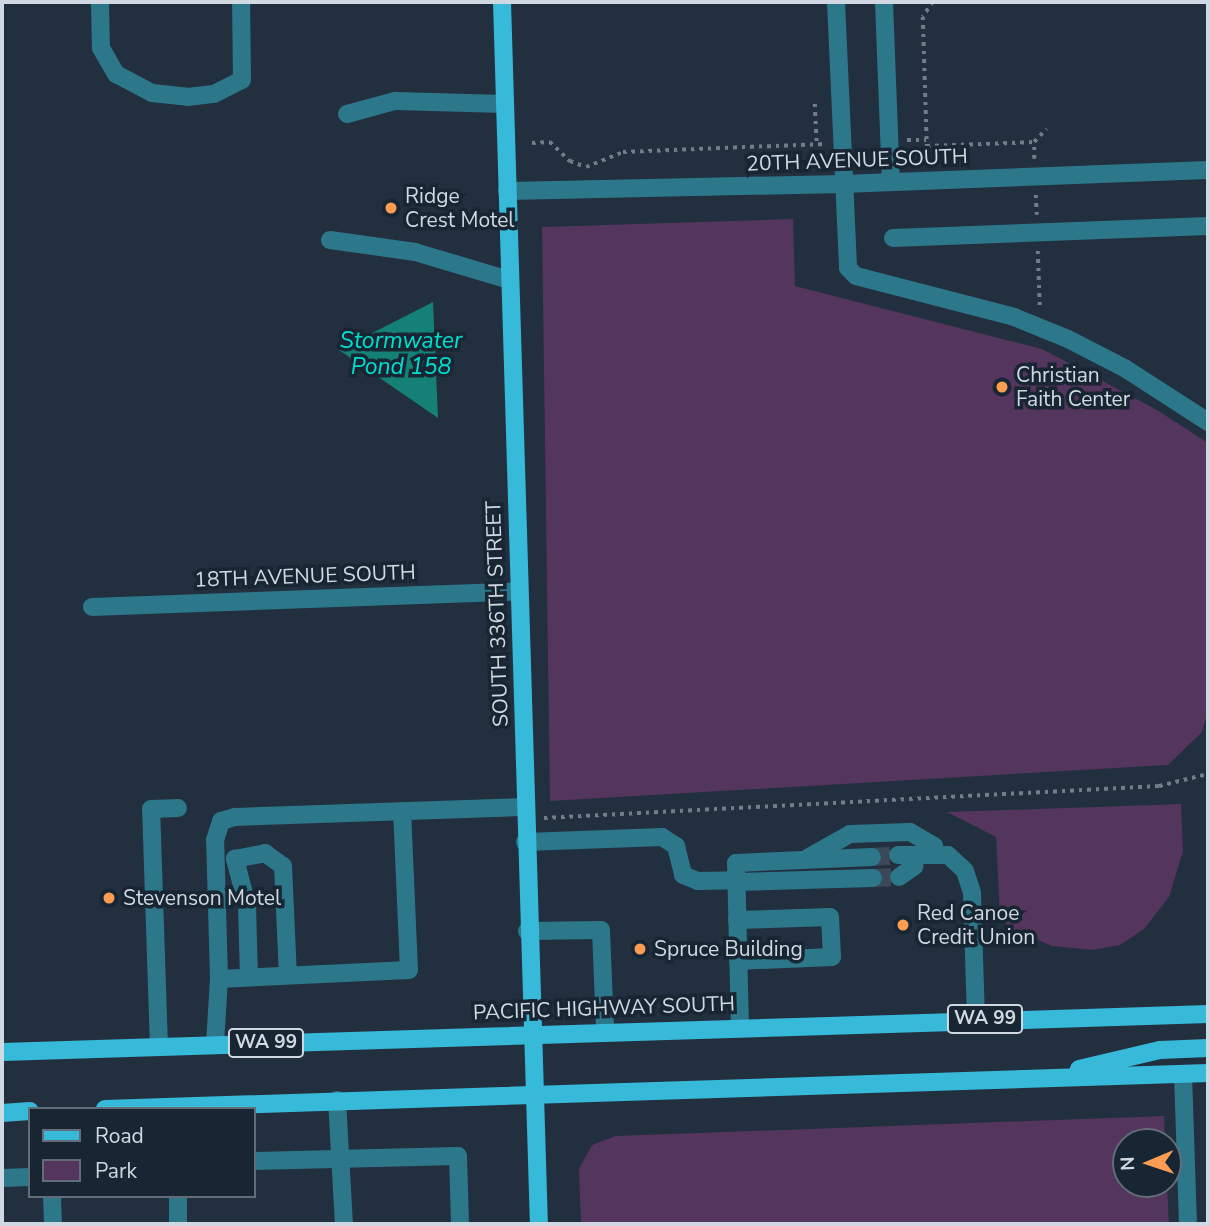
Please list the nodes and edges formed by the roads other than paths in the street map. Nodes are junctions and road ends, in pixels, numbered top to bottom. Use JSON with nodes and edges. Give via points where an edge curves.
{"nodes":[{"id":1,"x":100,"y":2,"type":"edge"},
{"id":2,"x":242,"y":2,"type":"edge"},
{"id":3,"x":502,"y":2,"type":"edge"},
{"id":4,"x":836,"y":2,"type":"edge"},
{"id":5,"x":884,"y":2,"type":"edge"},
{"id":6,"x":504,"y":104,"type":"junction"},
{"id":7,"x":347,"y":114,"type":"dead end"},
{"id":8,"x":1208,"y":170,"type":"edge"},
{"id":9,"x":891,"y":183,"type":"junction"},
{"id":10,"x":843,"y":184,"type":"junction"},
{"id":11,"x":507,"y":191,"type":"junction"},
{"id":12,"x":1208,"y":226,"type":"edge"},
{"id":13,"x":893,"y":238,"type":"dead end"},
{"id":14,"x":330,"y":240,"type":"dead end"},
{"id":15,"x":509,"y":280,"type":"junction"},
{"id":16,"x":1208,"y":422,"type":"edge"},
{"id":17,"x":519,"y":591,"type":"junction"},
{"id":18,"x":92,"y":607,"type":"dead end"},
{"id":19,"x":178,"y":808,"type":"dead end"},
{"id":20,"x":402,"y":811,"type":"junction"},
{"id":21,"x":525,"y":813,"type":"junction"},
{"id":22,"x":526,"y":842,"type":"junction"},
{"id":23,"x":948,"y":856,"type":"junction"},
{"id":24,"x":809,"y":858,"type":"junction"},
{"id":25,"x":737,"y":874,"type":"junction"},
{"id":26,"x":737,"y":920,"type":"junction"},
{"id":27,"x":527,"y":931,"type":"junction"},
{"id":28,"x":738,"y":961,"type":"junction"},
{"id":29,"x":288,"y":975,"type":"junction"},
{"id":30,"x":249,"y":977,"type":"junction"},
{"id":31,"x":219,"y":979,"type":"junction"},
{"id":32,"x":1208,"y":1014,"type":"edge"},
{"id":33,"x":976,"y":1019,"type":"junction"},
{"id":34,"x":740,"y":1027,"type":"junction"},
{"id":35,"x":605,"y":1031,"type":"junction"},
{"id":36,"x":531,"y":1034,"type":"junction"},
{"id":37,"x":215,"y":1044,"type":"junction"},
{"id":38,"x":159,"y":1047,"type":"junction"},
{"id":39,"x":1208,"y":1048,"type":"edge"},
{"id":40,"x":2,"y":1052,"type":"edge"},
{"id":41,"x":1208,"y":1073,"type":"edge"},
{"id":42,"x":1183,"y":1074,"type":"junction"},
{"id":43,"x":1045,"y":1078,"type":"junction"},
{"id":44,"x":534,"y":1094,"type":"junction"},
{"id":45,"x":337,"y":1100,"type":"junction"},
{"id":46,"x":195,"y":1107,"type":"edge"},
{"id":47,"x":28,"y":1111,"type":"edge"},
{"id":48,"x":2,"y":1112,"type":"edge"},
{"id":49,"x":341,"y":1160,"type":"junction"},
{"id":50,"x":256,"y":1161,"type":"edge"},
{"id":51,"x":28,"y":1177,"type":"edge"},
{"id":52,"x":2,"y":1178,"type":"edge"},
{"id":53,"x":52,"y":1198,"type":"edge"},
{"id":54,"x":178,"y":1198,"type":"edge"},
{"id":55,"x":53,"y":1224,"type":"edge"},
{"id":56,"x":178,"y":1224,"type":"edge"},
{"id":57,"x":344,"y":1224,"type":"edge"},
{"id":58,"x":460,"y":1224,"type":"edge"},
{"id":59,"x":539,"y":1224,"type":"edge"},
{"id":60,"x":1188,"y":1224,"type":"edge"}],
"edges":[{"from":1,"to":2,"type":"street","via":[[101,48],[116,74],[152,93],[188,97],[214,94],[242,80]]},
{"from":3,"to":6,"type":"main road","name":"SOUTH 336TH STREET"},
{"from":4,"to":10,"type":"street"},
{"from":5,"to":9,"type":"street"},
{"from":6,"to":7,"type":"street","via":[[395,101]]},
{"from":6,"to":11,"type":"main road","name":"SOUTH 336TH STREET"},
{"from":8,"to":9,"type":"street","name":"20TH AVENUE SOUTH"},
{"from":9,"to":10,"type":"street","name":"20TH AVENUE SOUTH"},
{"from":10,"to":11,"type":"street","name":"20TH AVENUE SOUTH"},
{"from":10,"to":16,"type":"street","via":[[848,268],[856,276],[1014,317],[1046,330],[1126,369]]},
{"from":11,"to":15,"type":"main road","name":"SOUTH 336TH STREET"},
{"from":12,"to":13,"type":"street"},
{"from":14,"to":15,"type":"street","via":[[415,252]]},
{"from":15,"to":17,"type":"main road","name":"SOUTH 336TH STREET"},
{"from":17,"to":18,"type":"street","name":"18TH AVENUE SOUTH"},
{"from":17,"to":21,"type":"main road","name":"SOUTH 336TH STREET"},
{"from":19,"to":38,"type":"street","via":[[151,809]]},
{"from":20,"to":21,"type":"street"},
{"from":20,"to":29,"type":"street","via":[[409,970]]},
{"from":20,"to":31,"type":"street","via":[[221,821],[215,840]]},
{"from":21,"to":22,"type":"main road","name":"SOUTH 336TH STREET"},
{"from":22,"to":25,"type":"street","via":[[662,837],[676,846],[683,875],[698,881]]},
{"from":22,"to":27,"type":"main road","name":"SOUTH 336TH STREET"},
{"from":23,"to":23,"type":"street","via":[[902,862]]},
{"from":23,"to":24,"type":"street","via":[[910,832],[850,834]]},
{"from":23,"to":33,"type":"street","via":[[972,892]]},
{"from":24,"to":25,"type":"street"},
{"from":24,"to":25,"type":"street","via":[[872,862]]},
{"from":25,"to":26,"type":"street"},
{"from":26,"to":28,"type":"street"},
{"from":26,"to":28,"type":"street","via":[[830,917],[832,957]]},
{"from":27,"to":35,"type":"street","via":[[601,930]]},
{"from":27,"to":36,"type":"main road","name":"SOUTH 336TH STREET"},
{"from":28,"to":34,"type":"street"},
{"from":29,"to":30,"type":"street"},
{"from":29,"to":30,"type":"street","via":[[283,866],[265,853],[235,859],[247,905]]},
{"from":30,"to":31,"type":"street"},
{"from":31,"to":37,"type":"street"},
{"from":32,"to":33,"type":"main road","name":"PACIFIC HIGHWAY SOUTH","number":"WA 99"},
{"from":33,"to":34,"type":"main road","name":"PACIFIC HIGHWAY SOUTH","number":"WA 99"},
{"from":34,"to":35,"type":"main road","name":"PACIFIC HIGHWAY SOUTH","number":"WA 99"},
{"from":35,"to":36,"type":"main road","name":"PACIFIC HIGHWAY SOUTH","number":"WA 99"},
{"from":36,"to":37,"type":"main road","name":"PACIFIC HIGHWAY SOUTH","number":"WA 99"},
{"from":36,"to":44,"type":"main road","name":"SOUTH 336TH STREET"},
{"from":37,"to":38,"type":"main road","name":"PACIFIC HIGHWAY SOUTH","number":"WA 99"},
{"from":38,"to":40,"type":"main road","name":"PACIFIC HIGHWAY SOUTH","number":"WA 99"},
{"from":39,"to":43,"type":"main road","via":[[1160,1050]]},
{"from":41,"to":42,"type":"main road"},
{"from":42,"to":43,"type":"main road"},
{"from":42,"to":60,"type":"street"},
{"from":43,"to":44,"type":"main road"},
{"from":44,"to":45,"type":"main road"},
{"from":44,"to":59,"type":"main road","name":"SOUTH 336TH STREET"},
{"from":45,"to":46,"type":"main road"},
{"from":45,"to":49,"type":"street"},
{"from":47,"to":48,"type":"main road"},
{"from":49,"to":50,"type":"street"},
{"from":49,"to":57,"type":"street"},
{"from":49,"to":58,"type":"street","via":[[458,1156]]},
{"from":51,"to":52,"type":"street"},
{"from":53,"to":55,"type":"street"},
{"from":54,"to":56,"type":"street"}]}
